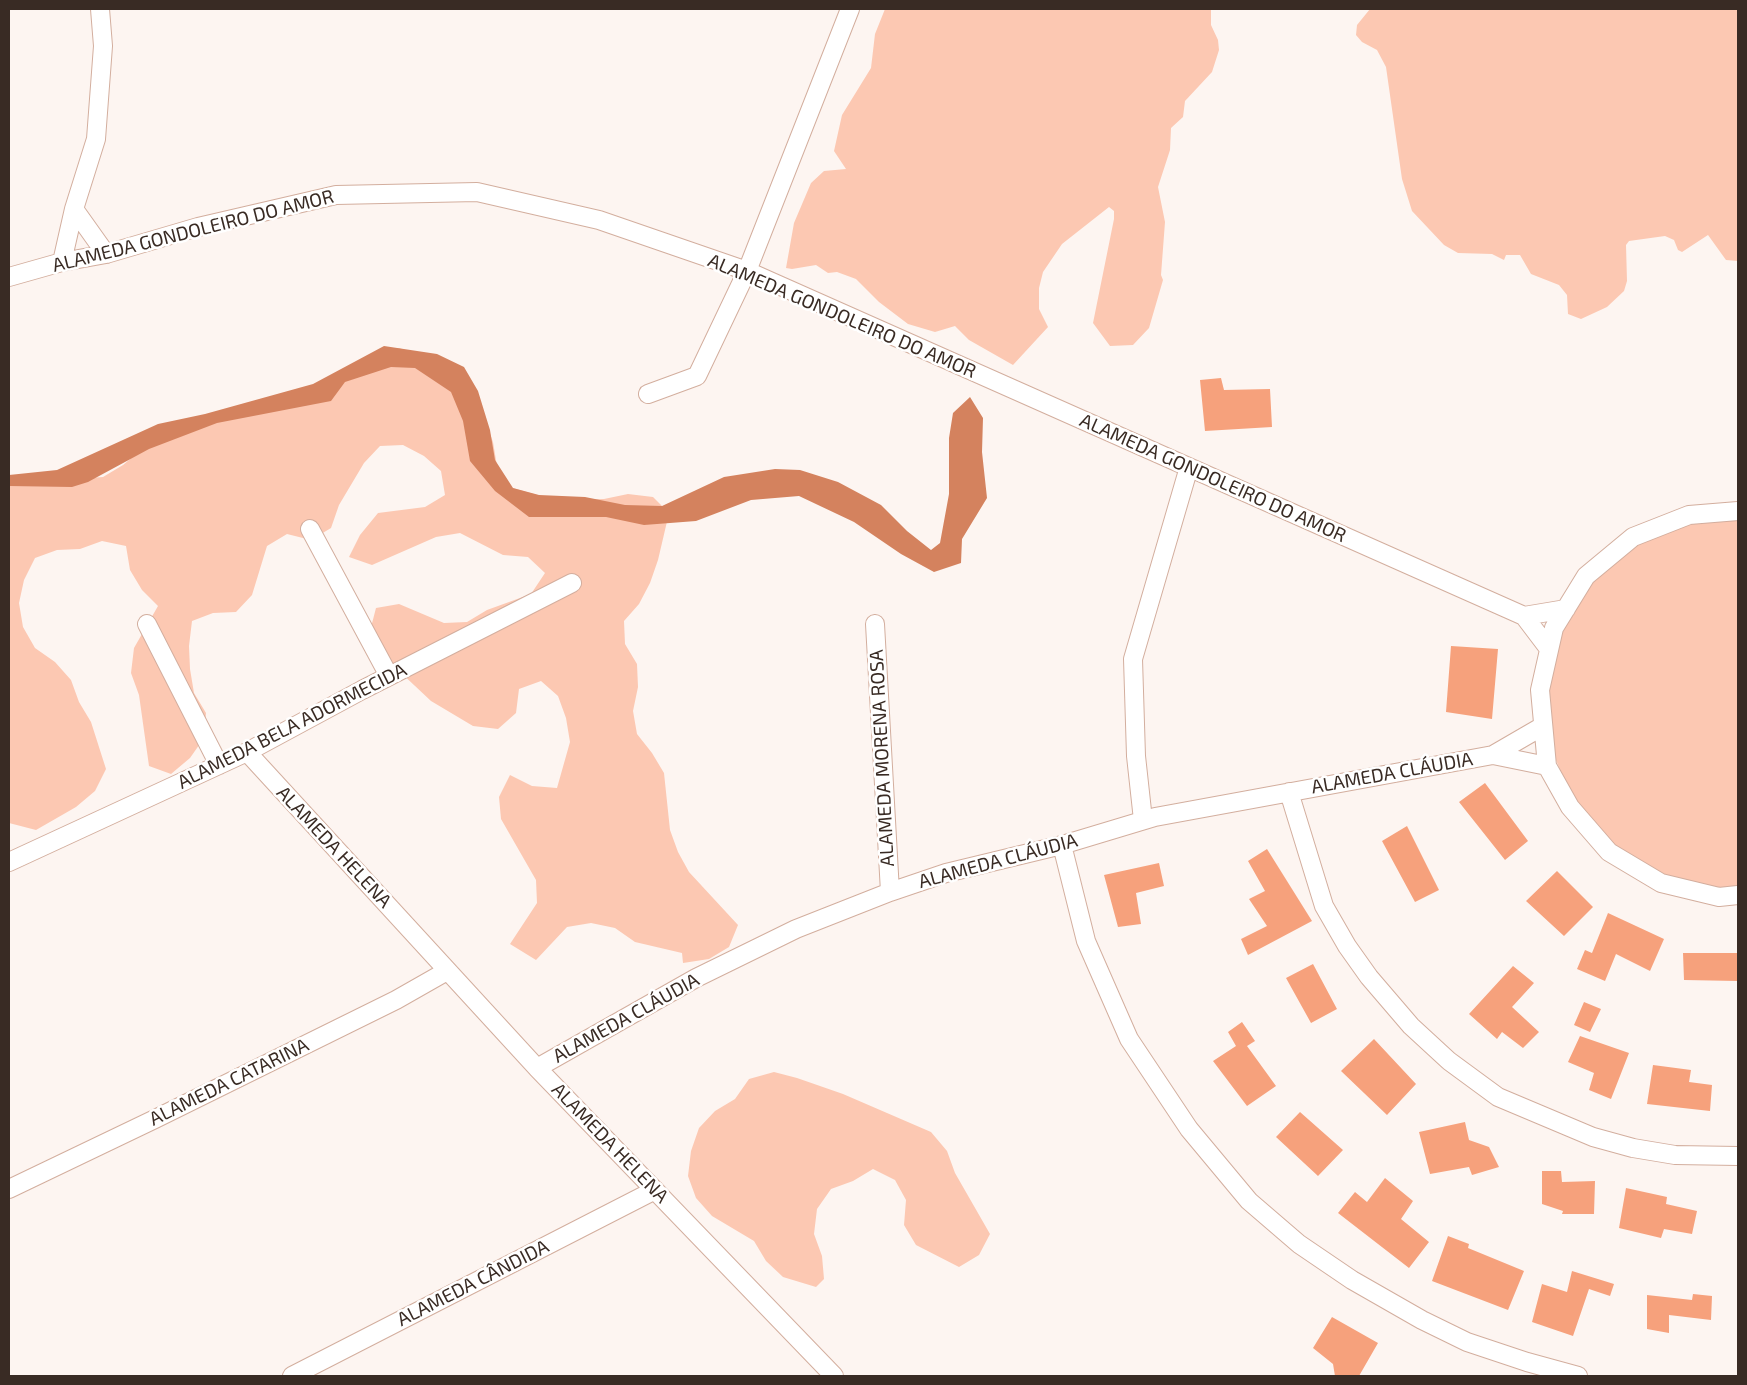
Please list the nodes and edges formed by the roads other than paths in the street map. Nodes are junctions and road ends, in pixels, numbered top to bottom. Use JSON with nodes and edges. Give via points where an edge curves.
{"nodes":[{"id":1,"x":100,"y":9,"type":"edge"},
{"id":2,"x":850,"y":9,"type":"edge"},
{"id":3,"x":74,"y":209,"type":"junction"},
{"id":4,"x":106,"y":254,"type":"junction"},
{"id":5,"x":62,"y":262,"type":"junction"},
{"id":6,"x":747,"y":271,"type":"junction"},
{"id":7,"x":9,"y":277,"type":"edge"},
{"id":8,"x":648,"y":394,"type":"dead end"},
{"id":9,"x":1190,"y":467,"type":"junction"},
{"id":10,"x":1738,"y":512,"type":"edge"},
{"id":11,"x":310,"y":529,"type":"dead end"},
{"id":12,"x":572,"y":583,"type":"dead end"},
{"id":13,"x":1566,"y":609,"type":"junction"},
{"id":14,"x":1524,"y":616,"type":"junction"},
{"id":15,"x":148,"y":624,"type":"dead end"},
{"id":16,"x":875,"y":624,"type":"dead end"},
{"id":17,"x":1549,"y":649,"type":"junction"},
{"id":18,"x":389,"y":676,"type":"junction"},
{"id":19,"x":1543,"y":726,"type":"junction"},
{"id":20,"x":247,"y":752,"type":"junction"},
{"id":21,"x":1493,"y":754,"type":"junction"},
{"id":22,"x":219,"y":765,"type":"junction"},
{"id":23,"x":1547,"y":766,"type":"junction"},
{"id":24,"x":1289,"y":792,"type":"junction"},
{"id":25,"x":1143,"y":820,"type":"junction"},
{"id":26,"x":1062,"y":845,"type":"junction"},
{"id":27,"x":9,"y":862,"type":"edge"},
{"id":28,"x":890,"y":892,"type":"junction"},
{"id":29,"x":1738,"y":895,"type":"edge"},
{"id":30,"x":447,"y":971,"type":"junction"},
{"id":31,"x":537,"y":1068,"type":"junction"},
{"id":32,"x":1738,"y":1156,"type":"edge"},
{"id":33,"x":9,"y":1189,"type":"edge"},
{"id":34,"x":655,"y":1190,"type":"junction"},
{"id":35,"x":292,"y":1376,"type":"edge"},
{"id":36,"x":834,"y":1376,"type":"edge"},
{"id":37,"x":1578,"y":1376,"type":"edge"}],
"edges":[{"from":1,"to":3,"type":"street","via":[[104,46],[96,139]]},
{"from":2,"to":6,"type":"street"},
{"from":3,"to":4,"type":"street"},
{"from":3,"to":5,"type":"street"},
{"from":4,"to":5,"type":"street","name":"ALAMEDA GONDOLEIRO DO AMOR"},
{"from":4,"to":6,"type":"street","name":"ALAMEDA GONDOLEIRO DO AMOR","via":[[198,227],[336,195],[477,192],[599,220]]},
{"from":5,"to":7,"type":"street","name":"ALAMEDA GONDOLEIRO DO AMOR"},
{"from":6,"to":8,"type":"street","via":[[697,376]]},
{"from":6,"to":9,"type":"street","name":"ALAMEDA GONDOLEIRO DO AMOR"},
{"from":9,"to":14,"type":"street","name":"ALAMEDA GONDOLEIRO DO AMOR"},
{"from":9,"to":25,"type":"street","via":[[1133,659],[1136,756]]},
{"from":10,"to":13,"type":"street","via":[[1689,515],[1633,537],[1586,576]]},
{"from":11,"to":18,"type":"street"},
{"from":12,"to":18,"type":"street","name":"ALAMEDA BELA ADORMECIDA"},
{"from":13,"to":14,"type":"street"},
{"from":13,"to":17,"type":"street","via":[[1554,628]]},
{"from":14,"to":17,"type":"street","name":"ALAMEDA GONDOLEIRO DO AMOR"},
{"from":15,"to":22,"type":"street"},
{"from":16,"to":28,"type":"street","name":"ALAMEDA MORENA ROSA"},
{"from":17,"to":19,"type":"street","via":[[1540,690]]},
{"from":18,"to":20,"type":"street","name":"ALAMEDA BELA ADORMECIDA"},
{"from":19,"to":21,"type":"street"},
{"from":19,"to":23,"type":"street"},
{"from":20,"to":22,"type":"street","name":"ALAMEDA BELA ADORMECIDA"},
{"from":20,"to":30,"type":"street","name":"ALAMEDA HELENA"},
{"from":21,"to":23,"type":"street"},
{"from":21,"to":24,"type":"street","name":"ALAMEDA CLÁUDIA"},
{"from":22,"to":27,"type":"street","name":"ALAMEDA BELA ADORMECIDA"},
{"from":23,"to":29,"type":"street","via":[[1570,807],[1609,852],[1661,883],[1719,897]]},
{"from":24,"to":25,"type":"street","name":"ALAMEDA CLÁUDIA"},
{"from":24,"to":32,"type":"street","via":[[1324,906],[1347,946],[1411,1026],[1449,1060],[1498,1097],[1593,1137],[1675,1155]]},
{"from":25,"to":26,"type":"street","name":"ALAMEDA CLÁUDIA"},
{"from":26,"to":28,"type":"street","name":"ALAMEDA CLÁUDIA","via":[[946,874]]},
{"from":26,"to":37,"type":"street","via":[[1086,941],[1129,1039],[1189,1129],[1250,1201],[1299,1244],[1352,1280],[1422,1320],[1468,1342]]},
{"from":28,"to":31,"type":"street","name":"ALAMEDA CLÁUDIA","via":[[796,929],[696,978]]},
{"from":30,"to":31,"type":"street","name":"ALAMEDA HELENA"},
{"from":30,"to":33,"type":"street","name":"ALAMEDA CATARINA","via":[[396,1000]]},
{"from":31,"to":34,"type":"street","name":"ALAMEDA HELENA"},
{"from":34,"to":35,"type":"street","name":"ALAMEDA CÂNDIDA"},
{"from":34,"to":36,"type":"street","name":"ALAMEDA HELENA"}]}
